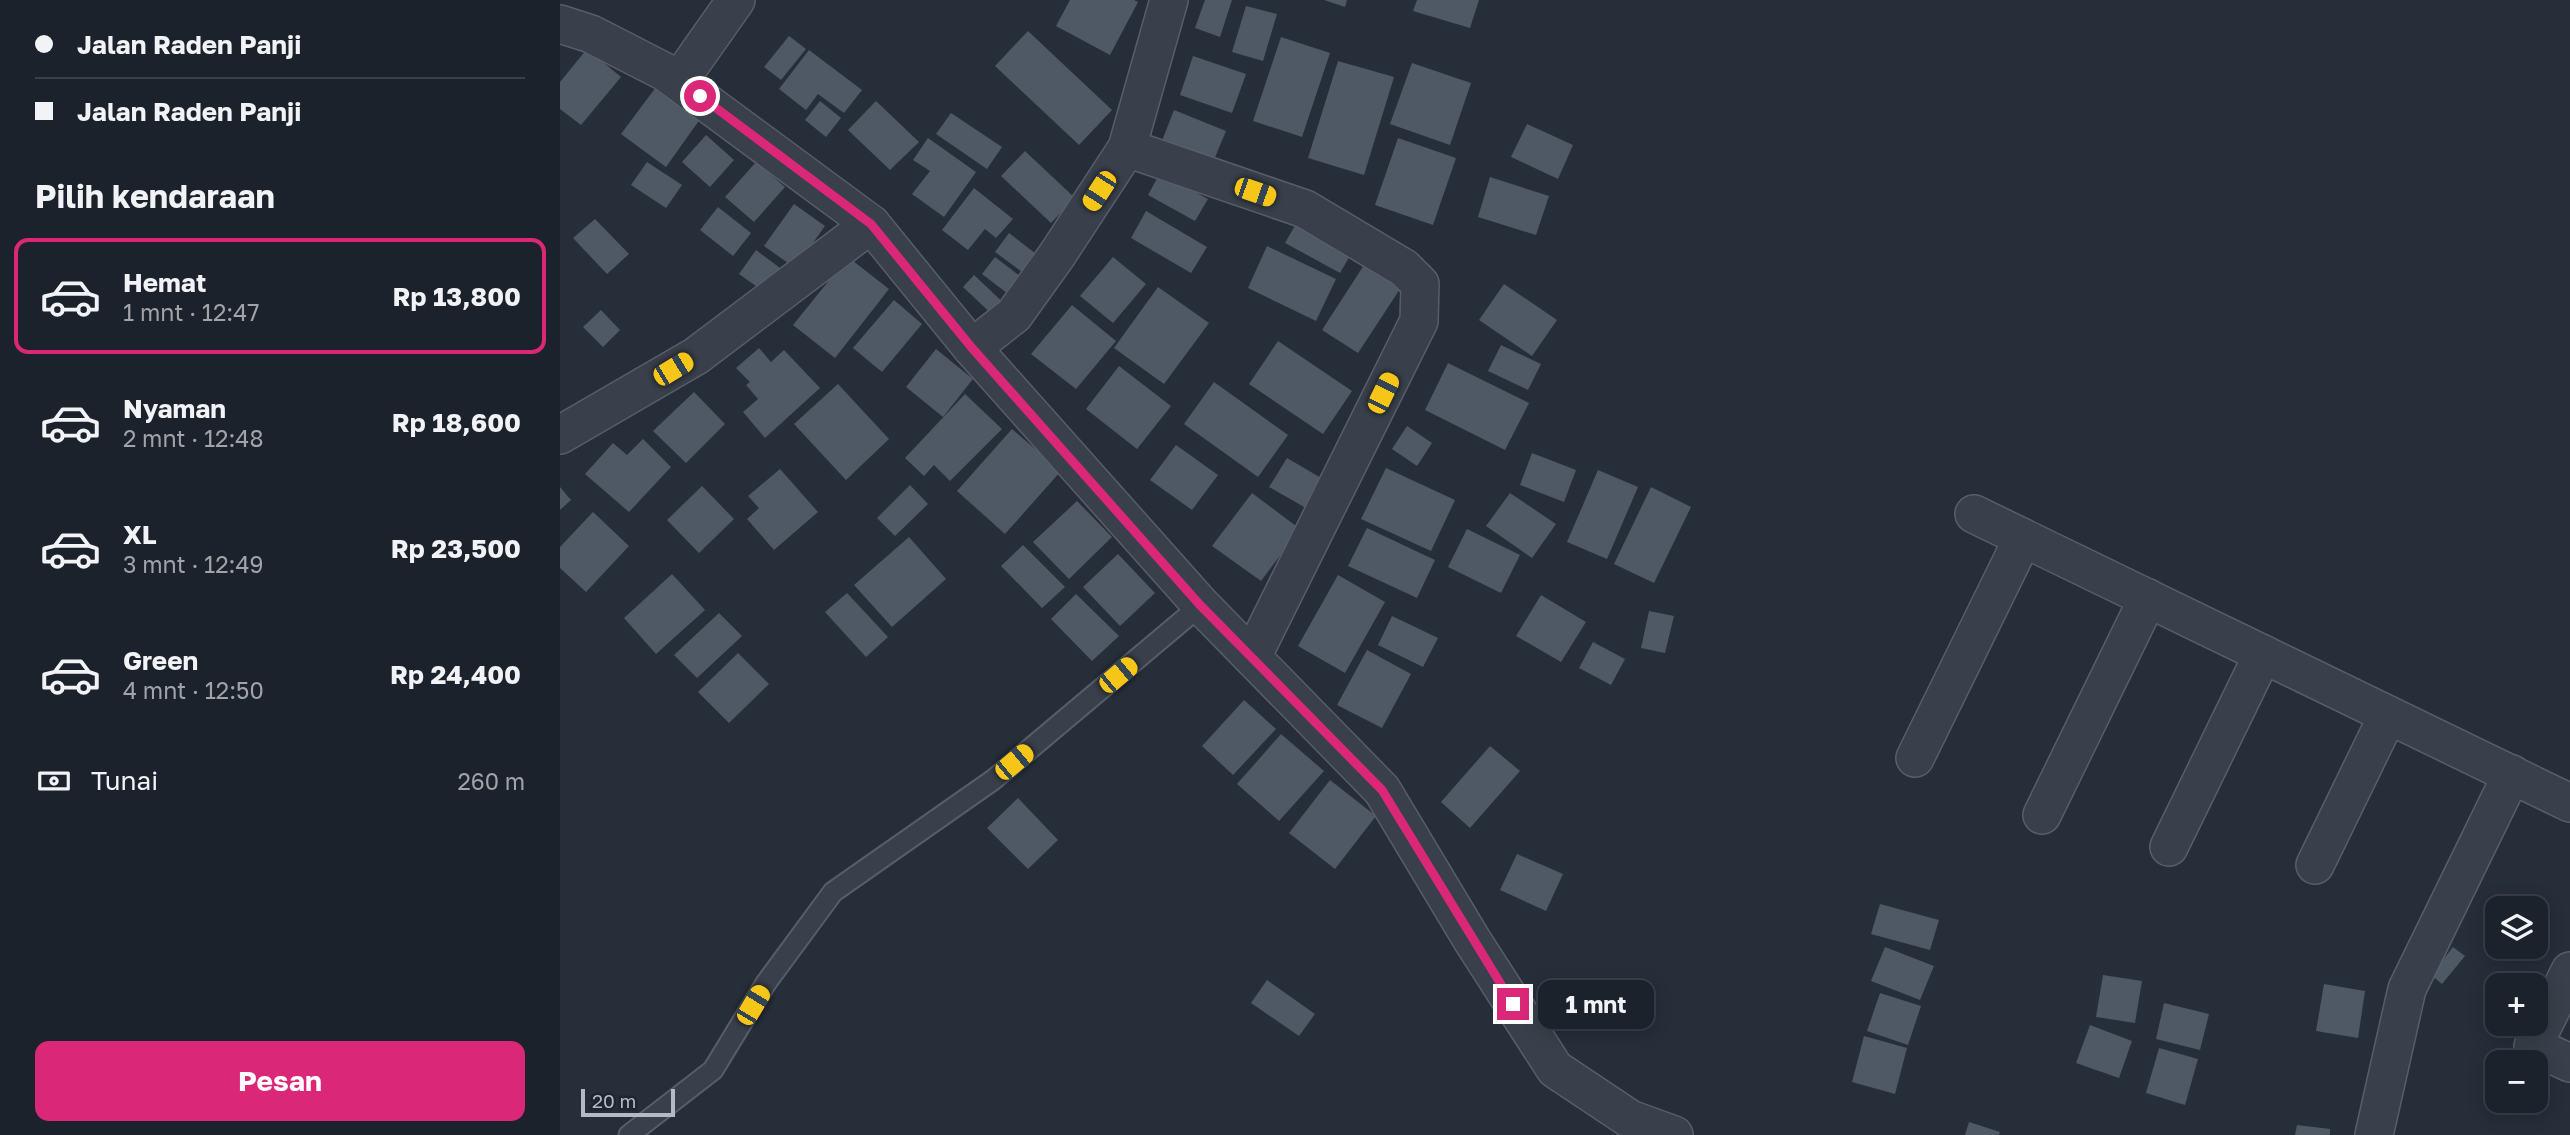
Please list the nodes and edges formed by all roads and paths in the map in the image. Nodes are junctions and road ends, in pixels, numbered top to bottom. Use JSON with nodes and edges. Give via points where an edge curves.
{"nodes":[{"id":1,"x":736,"y":0,"type":"edge"},
{"id":2,"x":1168,"y":0,"type":"edge"},
{"id":3,"x":560,"y":24,"type":"edge"},
{"id":4,"x":679,"y":81,"type":"junction"},
{"id":5,"x":1127,"y":148,"type":"junction"},
{"id":6,"x":871,"y":224,"type":"junction"},
{"id":7,"x":972,"y":348,"type":"junction"},
{"id":8,"x":560,"y":435,"type":"edge"},
{"id":9,"x":1974,"y":514,"type":"dead end"},
{"id":10,"x":2023,"y":538,"type":"junction"},
{"id":11,"x":2148,"y":598,"type":"junction"},
{"id":12,"x":1200,"y":605,"type":"junction"},
{"id":13,"x":2263,"y":654,"type":"junction"},
{"id":14,"x":1252,"y":657,"type":"junction"},
{"id":15,"x":2388,"y":715,"type":"junction"},
{"id":16,"x":1915,"y":758,"type":"dead end"},
{"id":17,"x":2512,"y":775,"type":"junction"},
{"id":18,"x":2570,"y":803,"type":"edge"},
{"id":19,"x":2042,"y":815,"type":"dead end"},
{"id":20,"x":2168,"y":847,"type":"dead end"},
{"id":21,"x":2315,"y":865,"type":"dead end"},
{"id":22,"x":2570,"y":971,"type":"edge"},
{"id":23,"x":2570,"y":1063,"type":"edge"},
{"id":24,"x":629,"y":1135,"type":"edge"},
{"id":25,"x":1674,"y":1135,"type":"edge"},
{"id":26,"x":2374,"y":1135,"type":"edge"}],
"edges":[{"from":1,"to":4,"type":"street"},
{"from":2,"to":5,"type":"street"},
{"from":3,"to":4,"type":"street","via":[[591,34]]},
{"from":4,"to":6,"type":"street"},
{"from":5,"to":7,"type":"street","via":[[1014,315]]},
{"from":5,"to":14,"type":"street","via":[[1306,209],[1404,268],[1420,284],[1419,321]]},
{"from":6,"to":7,"type":"street"},
{"from":6,"to":8,"type":"street","via":[[696,356]]},
{"from":7,"to":12,"type":"street"},
{"from":9,"to":10,"type":"street"},
{"from":10,"to":11,"type":"street"},
{"from":10,"to":16,"type":"street"},
{"from":11,"to":13,"type":"street"},
{"from":11,"to":19,"type":"street"},
{"from":12,"to":14,"type":"street"},
{"from":12,"to":24,"type":"lane","via":[[993,780],[834,892],[766,983],[713,1070]]},
{"from":13,"to":15,"type":"street"},
{"from":13,"to":20,"type":"street"},
{"from":14,"to":25,"type":"street","via":[[1382,790],[1555,1069],[1630,1119]]},
{"from":15,"to":17,"type":"street"},
{"from":15,"to":21,"type":"street"},
{"from":17,"to":18,"type":"street"},
{"from":17,"to":26,"type":"street","via":[[2407,989]]},
{"from":22,"to":23,"type":"street","via":[[2533,1046]]}]}
